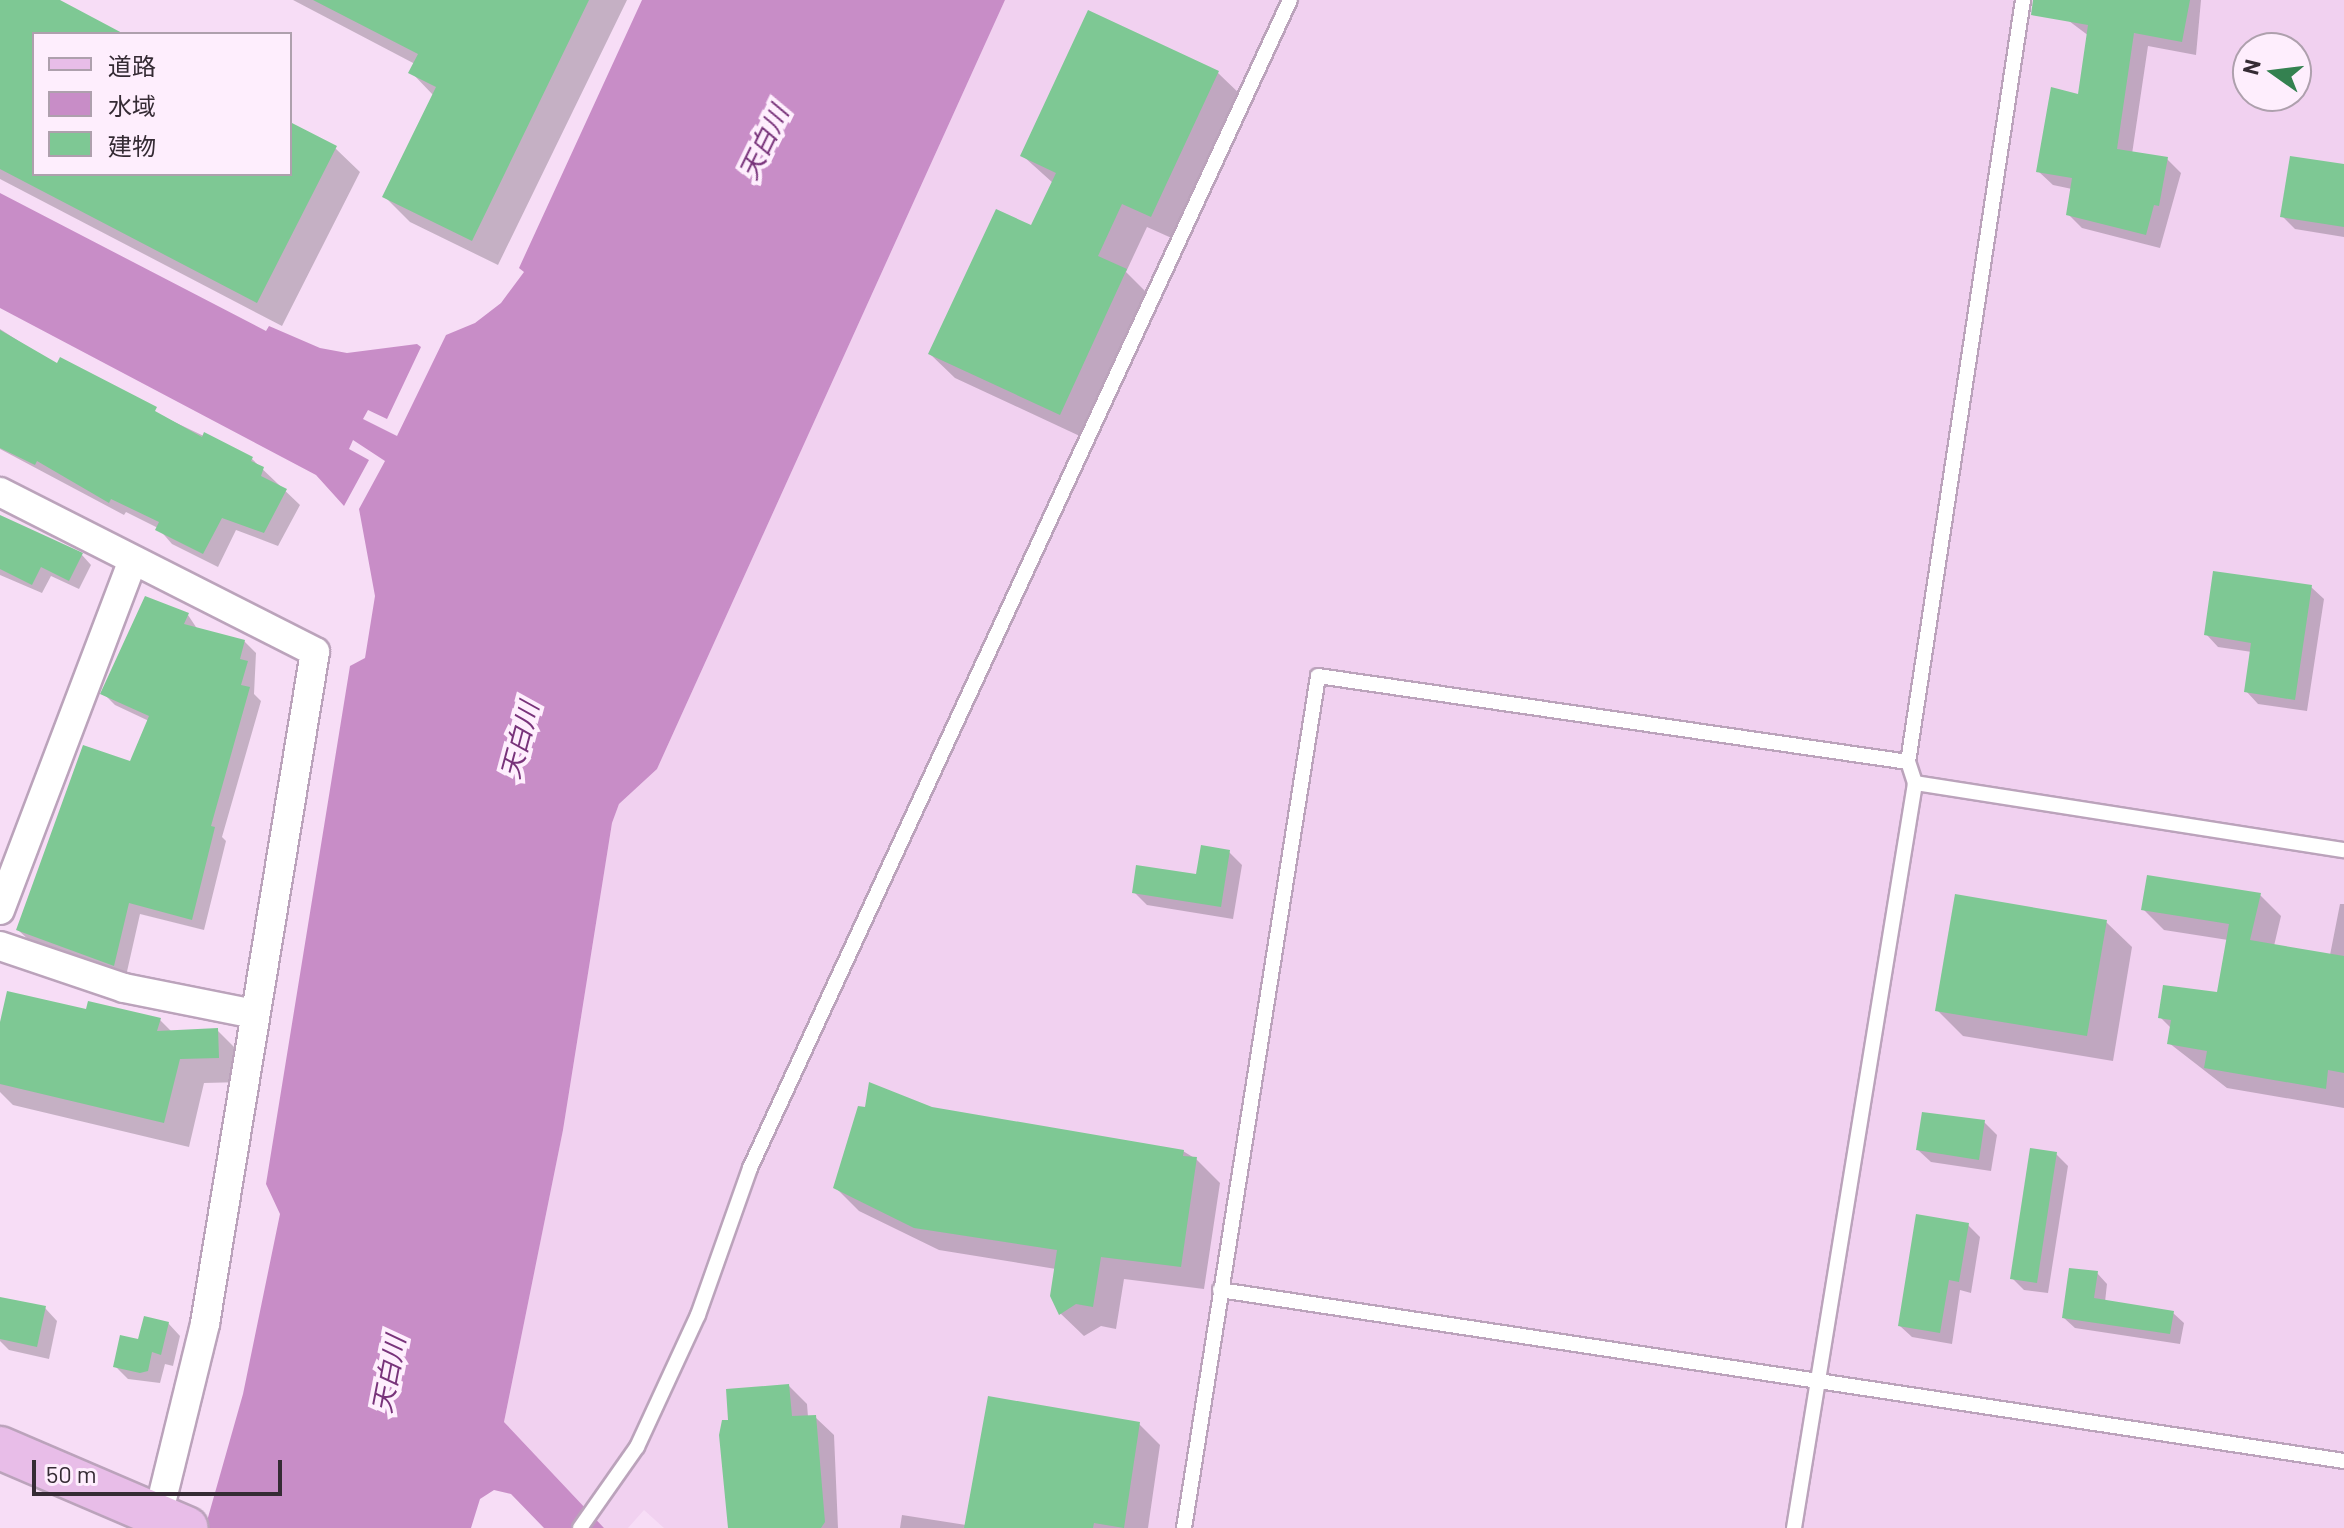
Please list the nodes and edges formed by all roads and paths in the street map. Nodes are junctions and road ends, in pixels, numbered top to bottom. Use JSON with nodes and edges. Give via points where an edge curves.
{"nodes":[{"id":1,"x":1290,"y":0,"type":"edge"},
{"id":2,"x":2023,"y":0,"type":"edge"},
{"id":3,"x":0,"y":492,"type":"edge"},
{"id":4,"x":133,"y":560,"type":"junction"},
{"id":5,"x":1908,"y":762,"type":"junction"},
{"id":6,"x":1915,"y":783,"type":"junction"},
{"id":7,"x":2344,"y":850,"type":"edge"},
{"id":8,"x":0,"y":910,"type":"edge"},
{"id":9,"x":0,"y":946,"type":"edge"},
{"id":10,"x":254,"y":1014,"type":"junction"},
{"id":11,"x":1220,"y":1290,"type":"junction"},
{"id":12,"x":1819,"y":1378,"type":"junction"},
{"id":13,"x":1,"y":1453,"type":"edge"},
{"id":14,"x":2344,"y":1461,"type":"edge"},
{"id":15,"x":174,"y":1524,"type":"edge"},
{"id":16,"x":580,"y":1528,"type":"edge"},
{"id":17,"x":1184,"y":1528,"type":"edge"},
{"id":18,"x":1794,"y":1528,"type":"edge"}],
"edges":[{"from":1,"to":16,"type":"lane","via":[[750,1168],[698,1315],[637,1447],[604,1501]]},
{"from":2,"to":5,"type":"lane"},
{"from":3,"to":4,"type":"street"},
{"from":4,"to":8,"type":"street"},
{"from":4,"to":10,"type":"street","via":[[315,652]]},
{"from":5,"to":6,"type":"lane"},
{"from":5,"to":11,"type":"lane","via":[[1318,676]]},
{"from":6,"to":7,"type":"lane"},
{"from":6,"to":12,"type":"lane"},
{"from":9,"to":10,"type":"street","via":[[124,988]]},
{"from":10,"to":15,"type":"street"},
{"from":11,"to":12,"type":"lane"},
{"from":11,"to":17,"type":"lane"},
{"from":12,"to":14,"type":"lane"},
{"from":12,"to":18,"type":"lane"},
{"from":13,"to":15,"type":"main road"}]}
